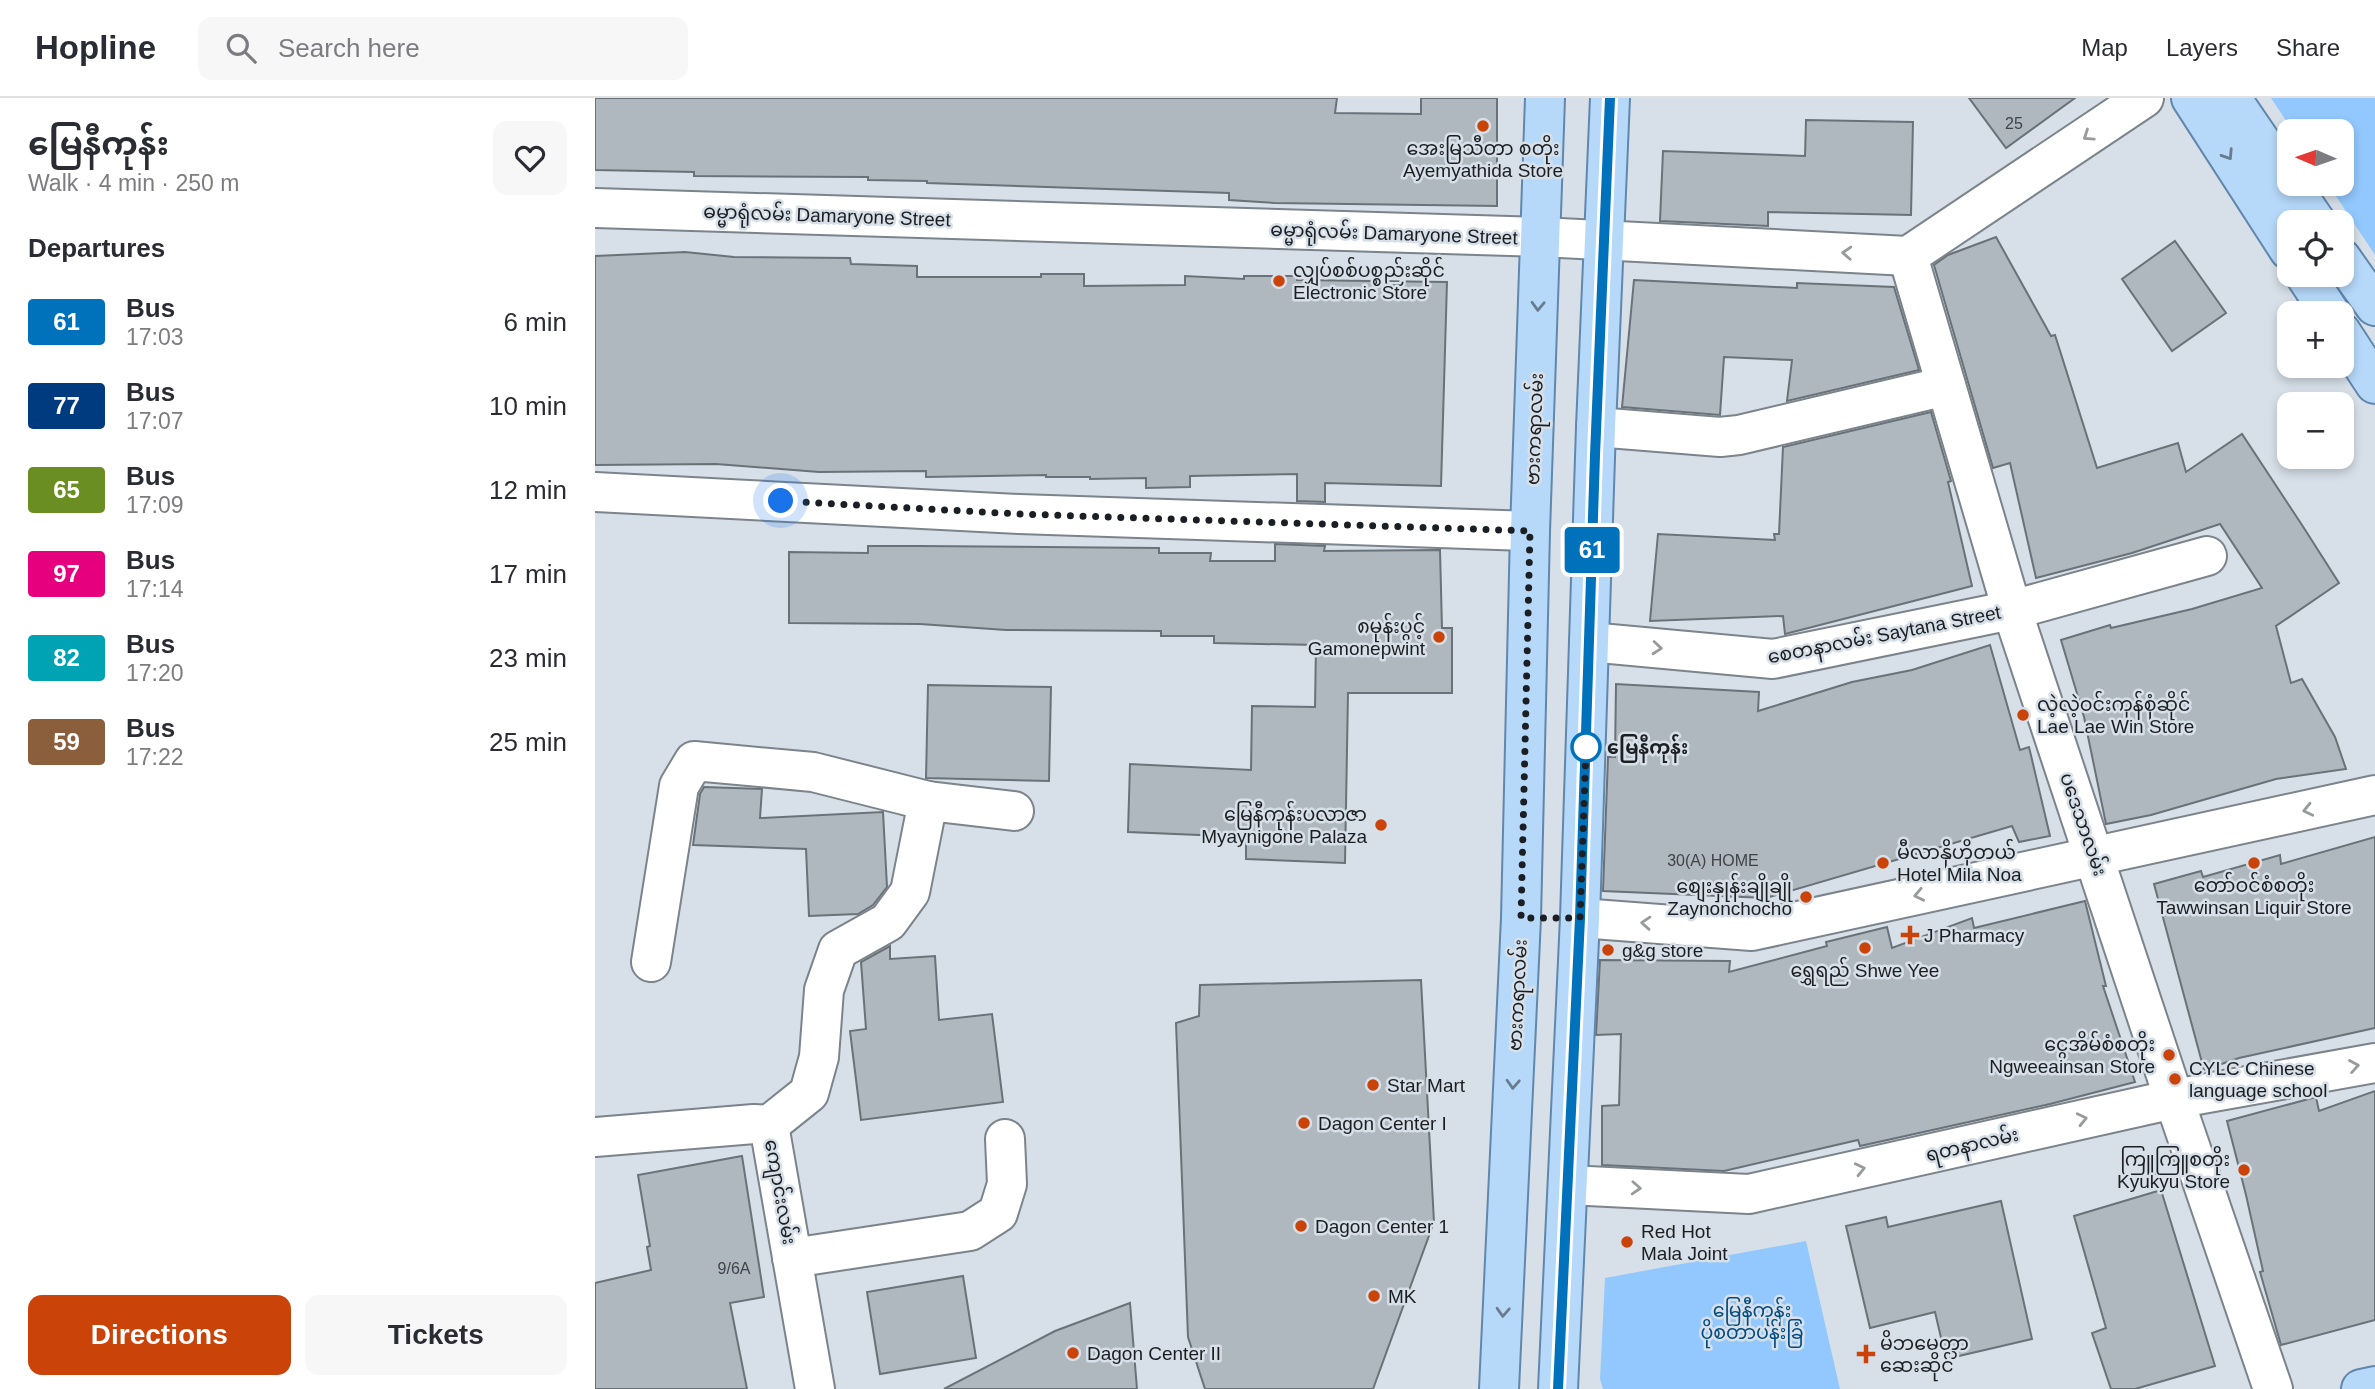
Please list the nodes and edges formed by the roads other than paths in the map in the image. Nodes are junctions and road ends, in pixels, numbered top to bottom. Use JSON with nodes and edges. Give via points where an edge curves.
{"nodes":[{"id":1,"x":1545,"y":98,"type":"edge"},
{"id":2,"x":1610,"y":98,"type":"edge"},
{"id":3,"x":2144,"y":98,"type":"edge"},
{"id":4,"x":2191,"y":98,"type":"edge"},
{"id":5,"x":2231,"y":98,"type":"edge"},
{"id":6,"x":2277,"y":165,"type":"edge"},
{"id":7,"x":595,"y":208,"type":"edge"},
{"id":8,"x":2277,"y":231,"type":"edge"},
{"id":9,"x":1541,"y":237,"type":"junction"},
{"id":10,"x":1605,"y":241,"type":"junction"},
{"id":11,"x":1908,"y":256,"type":"junction"},
{"id":12,"x":2354,"y":276,"type":"edge"},
{"id":13,"x":2375,"y":306,"type":"edge"},
{"id":14,"x":2354,"y":352,"type":"edge"},
{"id":15,"x":2375,"y":384,"type":"edge"},
{"id":16,"x":1946,"y":386,"type":"junction"},
{"id":17,"x":1596,"y":427,"type":"junction"},
{"id":18,"x":595,"y":492,"type":"edge"},
{"id":19,"x":1530,"y":531,"type":"junction"},
{"id":20,"x":2207,"y":556,"type":"dead end"},
{"id":21,"x":2012,"y":610,"type":"junction"},
{"id":22,"x":1589,"y":642,"type":"junction"},
{"id":23,"x":2375,"y":795,"type":"edge"},
{"id":24,"x":928,"y":801,"type":"junction"},
{"id":25,"x":1014,"y":811,"type":"dead end"},
{"id":26,"x":2095,"y":858,"type":"junction"},
{"id":27,"x":1521,"y":918,"type":"junction"},
{"id":28,"x":1580,"y":918,"type":"junction"},
{"id":29,"x":651,"y":962,"type":"dead end"},
{"id":30,"x":2375,"y":1063,"type":"edge"},
{"id":31,"x":2174,"y":1098,"type":"junction"},
{"id":32,"x":769,"y":1125,"type":"junction"},
{"id":33,"x":595,"y":1137,"type":"edge"},
{"id":34,"x":1005,"y":1139,"type":"dead end"},
{"id":35,"x":1567,"y":1185,"type":"junction"},
{"id":36,"x":792,"y":1258,"type":"junction"},
{"id":37,"x":2375,"y":1386,"type":"edge"},
{"id":38,"x":815,"y":1389,"type":"edge"},
{"id":39,"x":1499,"y":1389,"type":"edge"},
{"id":40,"x":1558,"y":1389,"type":"edge"},
{"id":41,"x":2273,"y":1389,"type":"edge"},
{"id":42,"x":2361,"y":1389,"type":"edge"}],
"edges":[{"from":1,"to":9,"type":"main road","name":"ဗားကရာလမ်း"},
{"from":2,"to":10,"type":"main road"},
{"from":3,"to":11,"type":"street","one_way":true},
{"from":4,"to":8,"type":"main road","one_way":true},
{"from":5,"to":6,"type":"main road"},
{"from":7,"to":9,"type":"street","name":"ဓမ္မာရုံလမ်း Damaryone Street"},
{"from":9,"to":10,"type":"street","name":"ဓမ္မာရုံလမ်း Damaryone Street"},
{"from":9,"to":19,"type":"main road","name":"ဗားကရာလမ်း","one_way":true},
{"from":11,"to":10,"type":"street","name":"ဓမ္မာရုံလမ်း Damaryone Street","one_way":true},
{"from":10,"to":17,"type":"main road"},
{"from":11,"to":16,"type":"street","name":"ပဒေသာလမ်း"},
{"from":12,"to":13,"type":"main road"},
{"from":14,"to":15,"type":"main road"},
{"from":16,"to":17,"type":"street","via":[[1739,435]]},
{"from":16,"to":21,"type":"street","name":"ပဒေသာလမ်း"},
{"from":17,"to":22,"type":"main road"},
{"from":18,"to":19,"type":"street","via":[[1019,514]]},
{"from":19,"to":27,"type":"main road","name":"ဗားကရာလမ်း"},
{"from":20,"to":21,"type":"street","name":"စေတနာလမ်း Saytana Street"},
{"from":22,"to":21,"type":"street","name":"စေတနာလမ်း Saytana Street","one_way":true,"via":[[1773,659]]},
{"from":21,"to":26,"type":"street","name":"ပဒေသာလမ်း"},
{"from":22,"to":28,"type":"main road"},
{"from":23,"to":26,"type":"street","one_way":true},
{"from":24,"to":25,"type":"street"},
{"from":24,"to":29,"type":"street","via":[[813,772],[694,761],[679,786]]},
{"from":24,"to":32,"type":"street","via":[[910,891],[888,922],[838,950],[824,990],[819,1056],[809,1093]]},
{"from":26,"to":28,"type":"street","one_way":true,"via":[[1752,931]]},
{"from":26,"to":31,"type":"street","name":"ပဒေသာလမ်း"},
{"from":27,"to":28,"type":"main road"},
{"from":27,"to":39,"type":"main road","name":"ဗားကရာလမ်း","one_way":true},
{"from":28,"to":35,"type":"main road"},
{"from":31,"to":30,"type":"street","name":"ရတနာလမ်း","one_way":true},
{"from":35,"to":31,"type":"street","name":"ရတနာလမ်း","one_way":true,"via":[[1749,1194]]},
{"from":31,"to":41,"type":"street","name":"ပဒေသာလမ်း"},
{"from":32,"to":33,"type":"street","name":"ကျောင်းလမ်း"},
{"from":32,"to":36,"type":"street","name":"ကျောင်းလမ်း"},
{"from":34,"to":36,"type":"street","via":[[1007,1184],[998,1213],[970,1230]]},
{"from":35,"to":40,"type":"main road"},
{"from":36,"to":38,"type":"street","name":"ကျောင်းလမ်း"},
{"from":37,"to":42,"type":"main road"}]}
